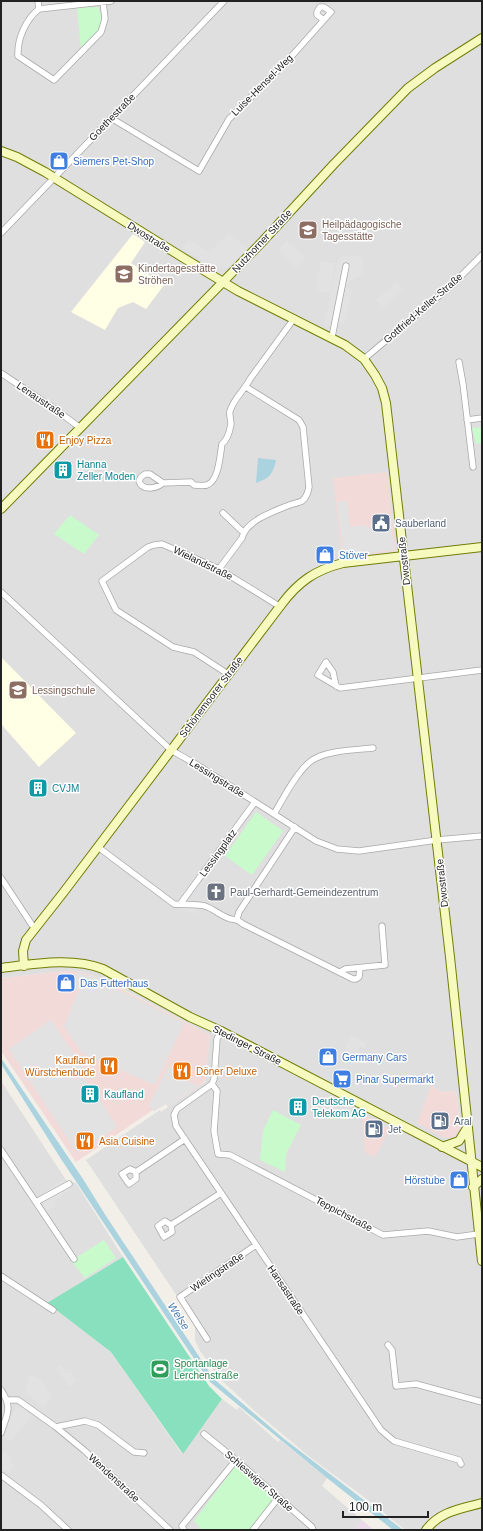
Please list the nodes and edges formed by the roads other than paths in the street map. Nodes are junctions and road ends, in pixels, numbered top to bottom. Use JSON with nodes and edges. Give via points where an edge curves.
{"nodes":[{"id":1,"x":38,"y":1,"type":"edge"},
{"id":2,"x":111,"y":1,"type":"edge"},
{"id":3,"x":224,"y":1,"type":"edge"},
{"id":4,"x":103,"y":2,"type":"edge"},
{"id":5,"x":39,"y":9,"type":"junction"},
{"id":6,"x":324,"y":20,"type":"dead end"},
{"id":7,"x":482,"y":38,"type":"edge"},
{"id":8,"x":111,"y":118,"type":"junction"},
{"id":9,"x":1,"y":151,"type":"edge"},
{"id":10,"x":54,"y":178,"type":"junction"},
{"id":11,"x":1,"y":233,"type":"edge"},
{"id":12,"x":482,"y":255,"type":"edge"},
{"id":13,"x":346,"y":266,"type":"dead end"},
{"id":14,"x":223,"y":282,"type":"junction"},
{"id":15,"x":293,"y":320,"type":"junction"},
{"id":16,"x":332,"y":337,"type":"junction"},
{"id":17,"x":364,"y":359,"type":"junction"},
{"id":18,"x":459,"y":362,"type":"dead end"},
{"id":19,"x":1,"y":373,"type":"edge"},
{"id":20,"x":246,"y":387,"type":"junction"},
{"id":21,"x":482,"y":418,"type":"edge"},
{"id":22,"x":467,"y":420,"type":"junction"},
{"id":23,"x":79,"y":428,"type":"junction"},
{"id":24,"x":473,"y":467,"type":"dead end"},
{"id":25,"x":163,"y":483,"type":"dead end"},
{"id":26,"x":1,"y":509,"type":"edge"},
{"id":27,"x":223,"y":513,"type":"dead end"},
{"id":28,"x":243,"y":532,"type":"junction"},
{"id":29,"x":482,"y":547,"type":"edge"},
{"id":30,"x":404,"y":556,"type":"junction"},
{"id":31,"x":219,"y":568,"type":"junction"},
{"id":32,"x":1,"y":592,"type":"edge"},
{"id":33,"x":279,"y":606,"type":"junction"},
{"id":34,"x":482,"y":670,"type":"edge"},
{"id":35,"x":228,"y":674,"type":"junction"},
{"id":36,"x":418,"y":678,"type":"junction"},
{"id":37,"x":336,"y":686,"type":"dead end"},
{"id":38,"x":373,"y":748,"type":"dead end"},
{"id":39,"x":171,"y":750,"type":"junction"},
{"id":40,"x":255,"y":802,"type":"junction"},
{"id":41,"x":274,"y":814,"type":"junction"},
{"id":42,"x":295,"y":827,"type":"junction"},
{"id":43,"x":482,"y":836,"type":"edge"},
{"id":44,"x":437,"y":840,"type":"junction"},
{"id":45,"x":98,"y":847,"type":"junction"},
{"id":46,"x":1,"y":878,"type":"edge"},
{"id":47,"x":181,"y":903,"type":"junction"},
{"id":48,"x":236,"y":919,"type":"junction"},
{"id":49,"x":382,"y":926,"type":"dead end"},
{"id":50,"x":35,"y":927,"type":"junction"},
{"id":51,"x":24,"y":966,"type":"junction"},
{"id":52,"x":1,"y":968,"type":"edge"},
{"id":53,"x":360,"y":968,"type":"junction"},
{"id":54,"x":340,"y":972,"type":"junction"},
{"id":55,"x":221,"y":1031,"type":"junction"},
{"id":56,"x":212,"y":1084,"type":"junction"},
{"id":57,"x":467,"y":1127,"type":"junction"},
{"id":58,"x":185,"y":1139,"type":"junction"},
{"id":59,"x":442,"y":1146,"type":"junction"},
{"id":60,"x":1,"y":1150,"type":"edge"},
{"id":61,"x":471,"y":1161,"type":"junction"},
{"id":62,"x":482,"y":1167,"type":"edge"},
{"id":63,"x":136,"y":1172,"type":"dead end"},
{"id":64,"x":482,"y":1178,"type":"edge"},
{"id":65,"x":69,"y":1184,"type":"dead end"},
{"id":66,"x":474,"y":1187,"type":"junction"},
{"id":67,"x":221,"y":1193,"type":"junction"},
{"id":68,"x":36,"y":1202,"type":"junction"},
{"id":69,"x":171,"y":1225,"type":"dead end"},
{"id":70,"x":478,"y":1234,"type":"junction"},
{"id":71,"x":256,"y":1245,"type":"junction"},
{"id":72,"x":74,"y":1258,"type":"dead end"},
{"id":73,"x":482,"y":1261,"type":"edge"},
{"id":74,"x":1,"y":1276,"type":"edge"},
{"id":75,"x":53,"y":1310,"type":"dead end"},
{"id":76,"x":207,"y":1339,"type":"dead end"},
{"id":77,"x":388,"y":1345,"type":"dead end"},
{"id":78,"x":1,"y":1390,"type":"edge"},
{"id":79,"x":7,"y":1400,"type":"junction"},
{"id":80,"x":482,"y":1402,"type":"edge"},
{"id":81,"x":56,"y":1427,"type":"junction"},
{"id":82,"x":1,"y":1433,"type":"edge"},
{"id":83,"x":204,"y":1434,"type":"dead end"},
{"id":84,"x":144,"y":1453,"type":"dead end"},
{"id":85,"x":236,"y":1460,"type":"junction"},
{"id":86,"x":461,"y":1464,"type":"dead end"},
{"id":87,"x":1,"y":1475,"type":"edge"},
{"id":88,"x":278,"y":1498,"type":"junction"},
{"id":89,"x":482,"y":1503,"type":"edge"},
{"id":90,"x":68,"y":1530,"type":"edge"},
{"id":91,"x":170,"y":1530,"type":"edge"},
{"id":92,"x":184,"y":1530,"type":"edge"},
{"id":93,"x":252,"y":1530,"type":"edge"},
{"id":94,"x":313,"y":1530,"type":"edge"},
{"id":95,"x":426,"y":1530,"type":"edge"}],
"edges":[{"from":1,"to":5,"type":"street"},
{"from":2,"to":4,"type":"street"},
{"from":3,"to":8,"type":"street","name":"Goethestraße"},
{"from":4,"to":5,"type":"street"},
{"from":4,"to":5,"type":"street","via":[[105,19],[101,32],[54,80],[18,56],[26,24],[32,14]]},
{"from":6,"to":8,"type":"street","name":"Luise-Hensel-Weg","via":[[229,119],[199,171]]},
{"from":7,"to":14,"type":"street","name":"Nutzhorner Straße","via":[[408,88]]},
{"from":8,"to":10,"type":"street","name":"Goethestraße"},
{"from":9,"to":10,"type":"street","name":"Dwostraße","via":[[31,164]]},
{"from":10,"to":11,"type":"street","name":"Goethestraße"},
{"from":10,"to":14,"type":"street","name":"Dwostraße"},
{"from":12,"to":17,"type":"street","name":"Gottfried-Keller-Straße","via":[[453,284]]},
{"from":13,"to":16,"type":"street"},
{"from":14,"to":15,"type":"street","name":"Dwostraße"},
{"from":14,"to":23,"type":"street","name":"Nutzhorner Straße"},
{"from":15,"to":16,"type":"street","name":"Dwostraße"},
{"from":15,"to":20,"type":"street"},
{"from":16,"to":17,"type":"street","name":"Dwostraße"},
{"from":17,"to":30,"type":"street","name":"Dwostraße","via":[[376,375],[386,403]]},
{"from":18,"to":22,"type":"street"},
{"from":19,"to":23,"type":"street","name":"Lenaustraße"},
{"from":20,"to":25,"type":"street","via":[[239,393],[230,413],[231,424],[226,441],[222,444],[213,481],[194,485],[191,482]]},
{"from":20,"to":28,"type":"street","via":[[299,420],[303,427],[309,487],[308,495],[303,500],[254,522]]},
{"from":21,"to":22,"type":"street"},
{"from":22,"to":24,"type":"street"},
{"from":23,"to":26,"type":"street","name":"Nutzhorner Straße"},
{"from":27,"to":28,"type":"street"},
{"from":28,"to":31,"type":"street","via":[[242,538]]},
{"from":29,"to":30,"type":"street","name":"Schönemoorer Straße"},
{"from":30,"to":33,"type":"street","name":"Schönemoorer Straße","via":[[343,563],[322,570],[303,580]]},
{"from":30,"to":36,"type":"street","name":"Dwostraße"},
{"from":31,"to":33,"type":"street","name":"Wielandstraße"},
{"from":31,"to":35,"type":"street","name":"Wielandstraße","via":[[162,544],[154,544],[102,581],[116,610],[173,647],[194,652]]},
{"from":32,"to":39,"type":"street","name":"Lessingstraße"},
{"from":33,"to":35,"type":"street","name":"Schönemoorer Straße"},
{"from":34,"to":36,"type":"street"},
{"from":35,"to":39,"type":"street","name":"Schönemoorer Straße"},
{"from":36,"to":37,"type":"street","via":[[340,688]]},
{"from":36,"to":44,"type":"street","name":"Dwostraße"},
{"from":38,"to":41,"type":"street","via":[[330,753],[315,758],[304,766]]},
{"from":39,"to":40,"type":"street","name":"Lessingstraße"},
{"from":39,"to":45,"type":"street","name":"Schönemoorer Straße"},
{"from":40,"to":41,"type":"street","name":"Lessingstraße"},
{"from":40,"to":47,"type":"street","name":"Lessingplatz"},
{"from":41,"to":42,"type":"street","name":"Lessingstraße"},
{"from":42,"to":44,"type":"street","name":"Lessingstraße","via":[[316,841],[337,849],[359,851]]},
{"from":42,"to":48,"type":"street"},
{"from":43,"to":44,"type":"street","name":"Lessingstraße"},
{"from":44,"to":57,"type":"street","name":"Dwostraße"},
{"from":45,"to":47,"type":"street","via":[[174,904]]},
{"from":45,"to":50,"type":"street","name":"Schönemoorer Straße"},
{"from":46,"to":50,"type":"street"},
{"from":47,"to":48,"type":"street","via":[[185,906],[205,906]]},
{"from":48,"to":54,"type":"street"},
{"from":49,"to":53,"type":"street","via":[[385,965]]},
{"from":50,"to":51,"type":"street","name":"Schönemoorer Straße","via":[[24,945]]},
{"from":51,"to":52,"type":"street","name":"Stedinger Straße"},
{"from":51,"to":55,"type":"street","name":"Stedinger Straße","via":[[68,962],[93,966]]},
{"from":53,"to":54,"type":"street"},
{"from":53,"to":54,"type":"street","via":[[356,980]]},
{"from":55,"to":56,"type":"street","via":[[217,1039]]},
{"from":55,"to":59,"type":"street","name":"Stedinger Straße"},
{"from":56,"to":58,"type":"street","name":"Hansastraße","via":[[177,1109],[174,1115],[176,1126]]},
{"from":56,"to":70,"type":"street","name":"Teppichstraße","via":[[217,1091],[214,1131],[218,1154],[230,1155],[383,1234],[428,1231],[457,1237]]},
{"from":57,"to":59,"type":"street","via":[[459,1141]]},
{"from":57,"to":61,"type":"street","name":"Dwostraße"},
{"from":58,"to":63,"type":"street"},
{"from":58,"to":67,"type":"street","name":"Hansastraße"},
{"from":59,"to":61,"type":"street","name":"Stedinger Straße"},
{"from":60,"to":68,"type":"street"},
{"from":61,"to":62,"type":"street","name":"Stedinger Straße"},
{"from":61,"to":66,"type":"street","name":"Dwostraße"},
{"from":64,"to":66,"type":"street"},
{"from":65,"to":68,"type":"street"},
{"from":66,"to":70,"type":"street","name":"Dwostraße"},
{"from":67,"to":69,"type":"street"},
{"from":67,"to":71,"type":"street","name":"Hansastraße"},
{"from":68,"to":72,"type":"street"},
{"from":70,"to":73,"type":"street","name":"Dwostraße"},
{"from":71,"to":76,"type":"street","name":"Wietingstraße","via":[[180,1297]]},
{"from":71,"to":86,"type":"street","name":"Hansastraße","via":[[381,1430],[394,1441],[459,1460]]},
{"from":74,"to":75,"type":"street"},
{"from":77,"to":80,"type":"street","via":[[392,1350],[396,1386],[416,1384]]},
{"from":78,"to":79,"type":"street"},
{"from":79,"to":81,"type":"street","name":"Wendenstraße","via":[[18,1400]]},
{"from":79,"to":82,"type":"street","via":[[9,1409]]},
{"from":81,"to":84,"type":"street","via":[[85,1421],[98,1425],[134,1452]]},
{"from":81,"to":91,"type":"street","name":"Wendenstraße"},
{"from":83,"to":85,"type":"street","name":"Schleswiger Straße"},
{"from":85,"to":88,"type":"street","name":"Schleswiger Straße"},
{"from":85,"to":92,"type":"street","via":[[182,1526]]},
{"from":87,"to":90,"type":"street","via":[[42,1505]]},
{"from":88,"to":93,"type":"street"},
{"from":88,"to":94,"type":"street","name":"Schleswiger Straße"},
{"from":89,"to":95,"type":"street","via":[[458,1508],[440,1516]]}]}
